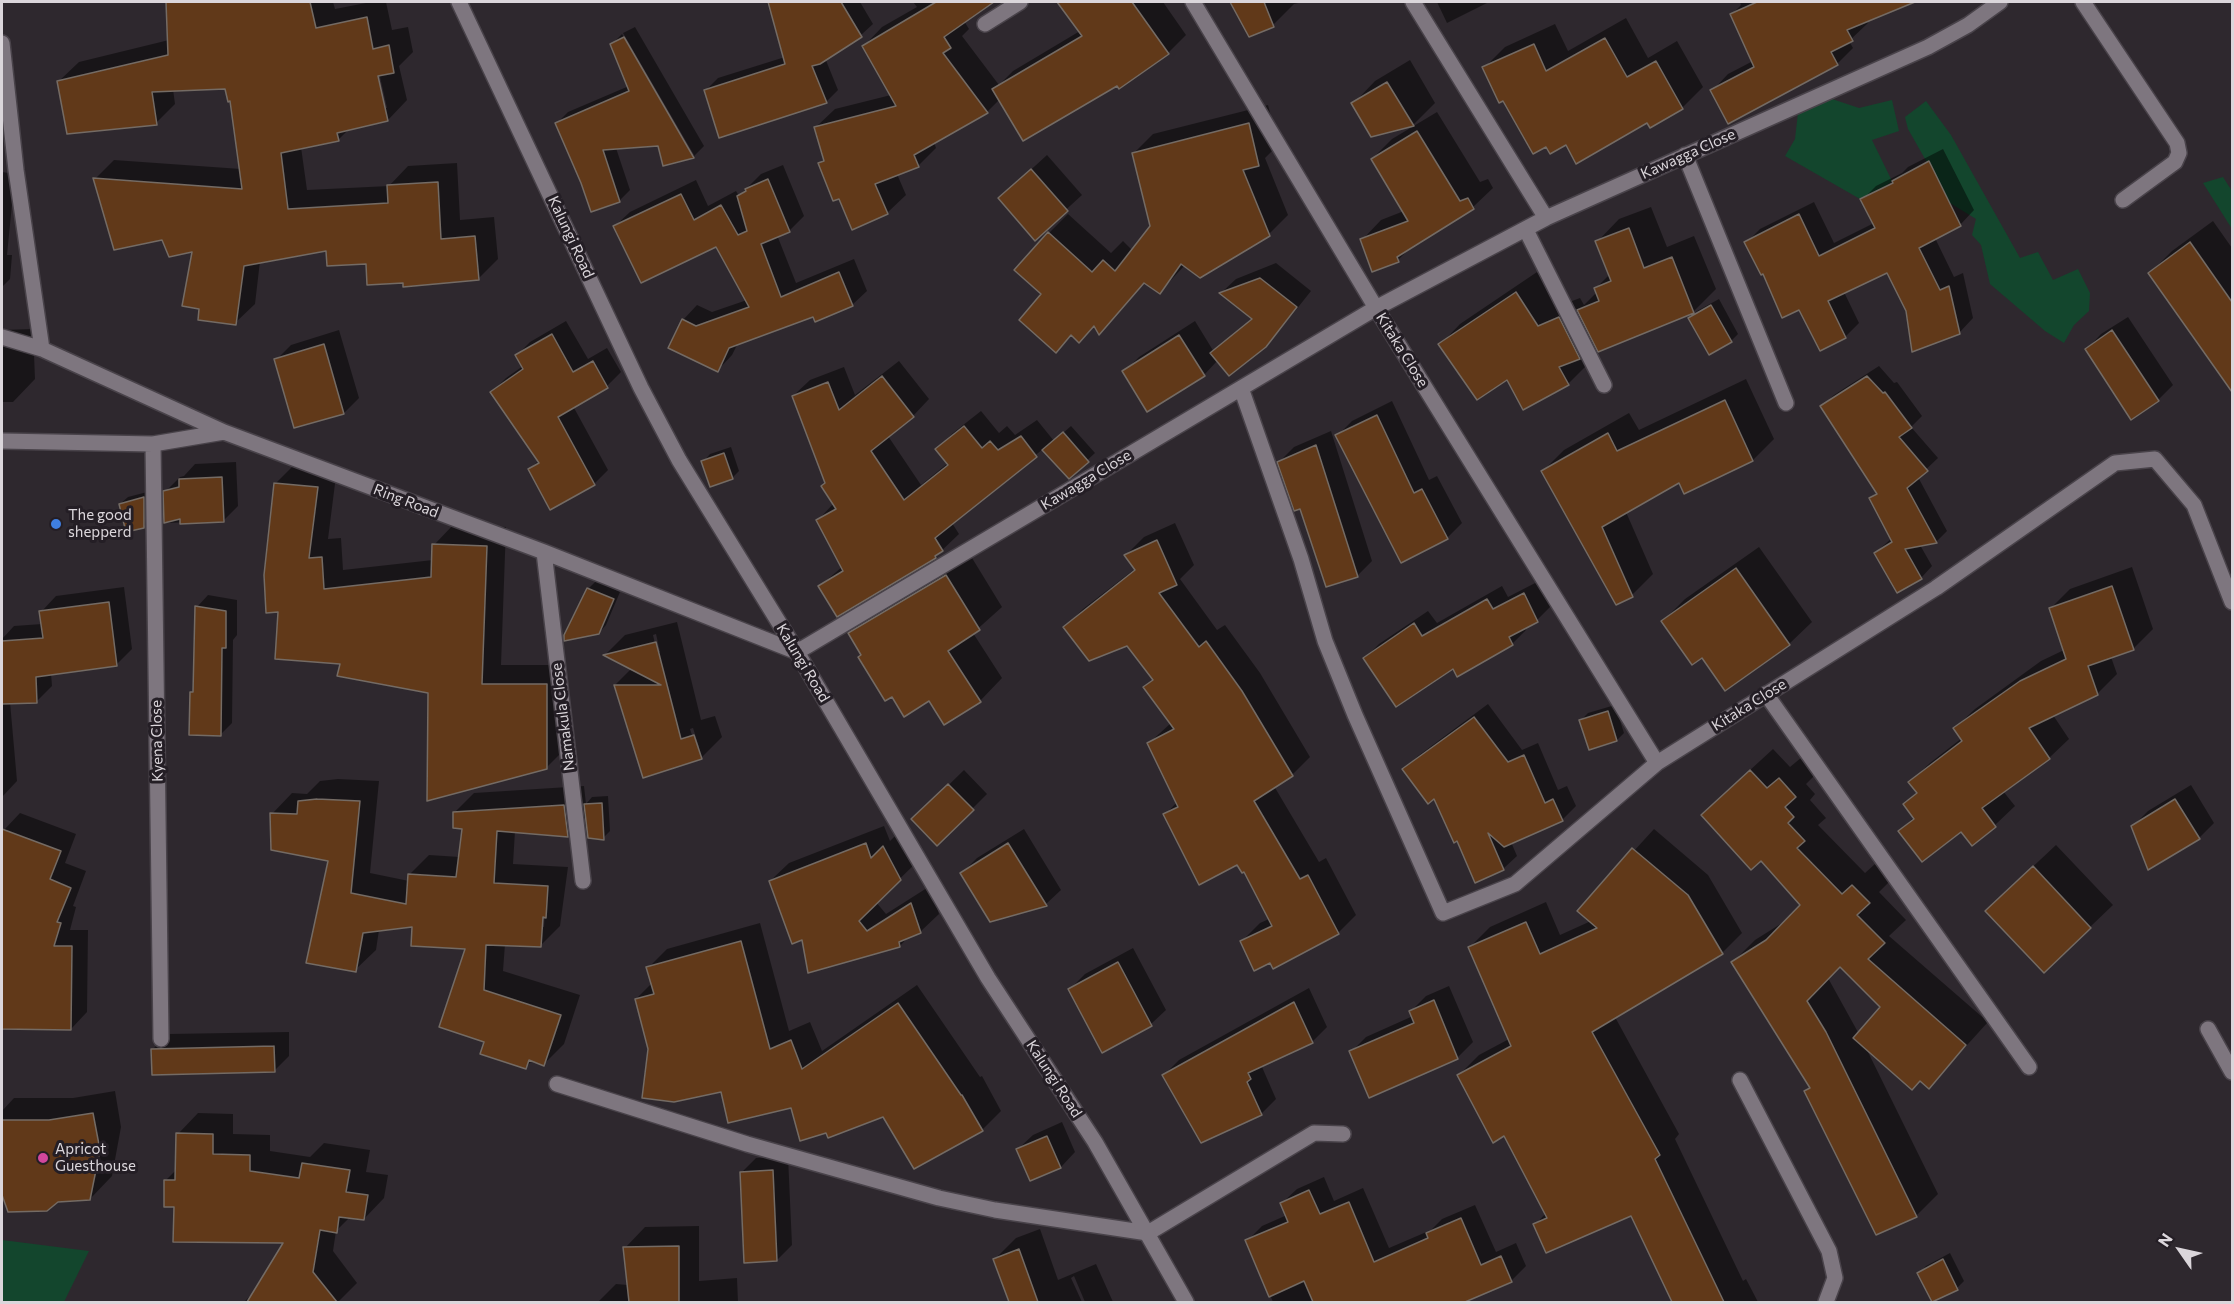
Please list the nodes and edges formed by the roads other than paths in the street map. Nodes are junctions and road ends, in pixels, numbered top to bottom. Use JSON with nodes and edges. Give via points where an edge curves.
{"nodes":[{"id":1,"x":459,"y":2,"type":"edge"},
{"id":2,"x":1020,"y":2,"type":"edge"},
{"id":3,"x":1193,"y":2,"type":"edge"},
{"id":4,"x":1413,"y":2,"type":"edge"},
{"id":5,"x":2000,"y":2,"type":"edge"},
{"id":6,"x":2083,"y":2,"type":"edge"},
{"id":7,"x":985,"y":24,"type":"dead end"},
{"id":8,"x":2,"y":43,"type":"edge"},
{"id":9,"x":1685,"y":155,"type":"junction"},
{"id":10,"x":2123,"y":200,"type":"dead end"},
{"id":11,"x":1546,"y":218,"type":"junction"},
{"id":12,"x":1526,"y":230,"type":"junction"},
{"id":13,"x":1376,"y":308,"type":"junction"},
{"id":14,"x":2,"y":337,"type":"edge"},
{"id":15,"x":42,"y":349,"type":"junction"},
{"id":16,"x":1604,"y":385,"type":"dead end"},
{"id":17,"x":1241,"y":388,"type":"junction"},
{"id":18,"x":1786,"y":403,"type":"dead end"},
{"id":19,"x":224,"y":432,"type":"junction"},
{"id":20,"x":2,"y":441,"type":"edge"},
{"id":21,"x":153,"y":444,"type":"junction"},
{"id":22,"x":544,"y":552,"type":"junction"},
{"id":23,"x":2232,"y":602,"type":"edge"},
{"id":24,"x":797,"y":652,"type":"junction"},
{"id":25,"x":1766,"y":694,"type":"junction"},
{"id":26,"x":1657,"y":763,"type":"junction"},
{"id":27,"x":583,"y":881,"type":"dead end"},
{"id":28,"x":2208,"y":1029,"type":"dead end"},
{"id":29,"x":161,"y":1039,"type":"dead end"},
{"id":30,"x":2029,"y":1067,"type":"dead end"},
{"id":31,"x":2232,"y":1072,"type":"edge"},
{"id":32,"x":1740,"y":1080,"type":"dead end"},
{"id":33,"x":557,"y":1084,"type":"dead end"},
{"id":34,"x":1343,"y":1134,"type":"dead end"},
{"id":35,"x":1148,"y":1233,"type":"junction"},
{"id":36,"x":1186,"y":1302,"type":"edge"},
{"id":37,"x":1826,"y":1302,"type":"edge"}],
"edges":[{"from":1,"to":24,"type":"street","name":"Kalungi Road","via":[[673,450]]},
{"from":2,"to":7,"type":"street"},
{"from":3,"to":13,"type":"street"},
{"from":4,"to":11,"type":"street"},
{"from":5,"to":9,"type":"street","name":"Kawagga Close","via":[[1928,47]]},
{"from":6,"to":10,"type":"street","via":[[2177,143],[2179,153],[2175,162]]},
{"from":8,"to":15,"type":"street"},
{"from":9,"to":11,"type":"street","name":"Kawagga Close"},
{"from":9,"to":18,"type":"street"},
{"from":11,"to":12,"type":"street","name":"Kawagga Close"},
{"from":12,"to":13,"type":"street","name":"Kawagga Close"},
{"from":12,"to":16,"type":"street"},
{"from":13,"to":17,"type":"street","name":"Kawagga Close"},
{"from":13,"to":26,"type":"street","name":"Kitaka Close"},
{"from":14,"to":15,"type":"street","name":"Ring Road"},
{"from":15,"to":19,"type":"street","name":"Ring Road"},
{"from":17,"to":24,"type":"street","name":"Kawagga Close"},
{"from":17,"to":26,"type":"street","via":[[1301,559],[1325,641],[1443,913],[1515,884]]},
{"from":19,"to":21,"type":"street"},
{"from":19,"to":22,"type":"street","name":"Ring Road"},
{"from":20,"to":21,"type":"street"},
{"from":21,"to":29,"type":"street","name":"Kyena Close"},
{"from":22,"to":24,"type":"street","name":"Ring Road"},
{"from":22,"to":27,"type":"street","name":"Namakula Close"},
{"from":23,"to":25,"type":"street","name":"Kitaka Close","via":[[2194,505],[2155,459],[2115,463],[1936,588]]},
{"from":24,"to":35,"type":"street","name":"Kalungi Road","via":[[988,978],[1095,1142]]},
{"from":25,"to":26,"type":"street","name":"Kitaka Close"},
{"from":25,"to":30,"type":"street"},
{"from":28,"to":31,"type":"street"},
{"from":32,"to":37,"type":"street","via":[[1829,1251],[1835,1278]]},
{"from":33,"to":35,"type":"street","via":[[939,1198]]},
{"from":34,"to":35,"type":"street","via":[[1314,1133]]},
{"from":35,"to":36,"type":"street","name":"Kalungi Road"}]}
